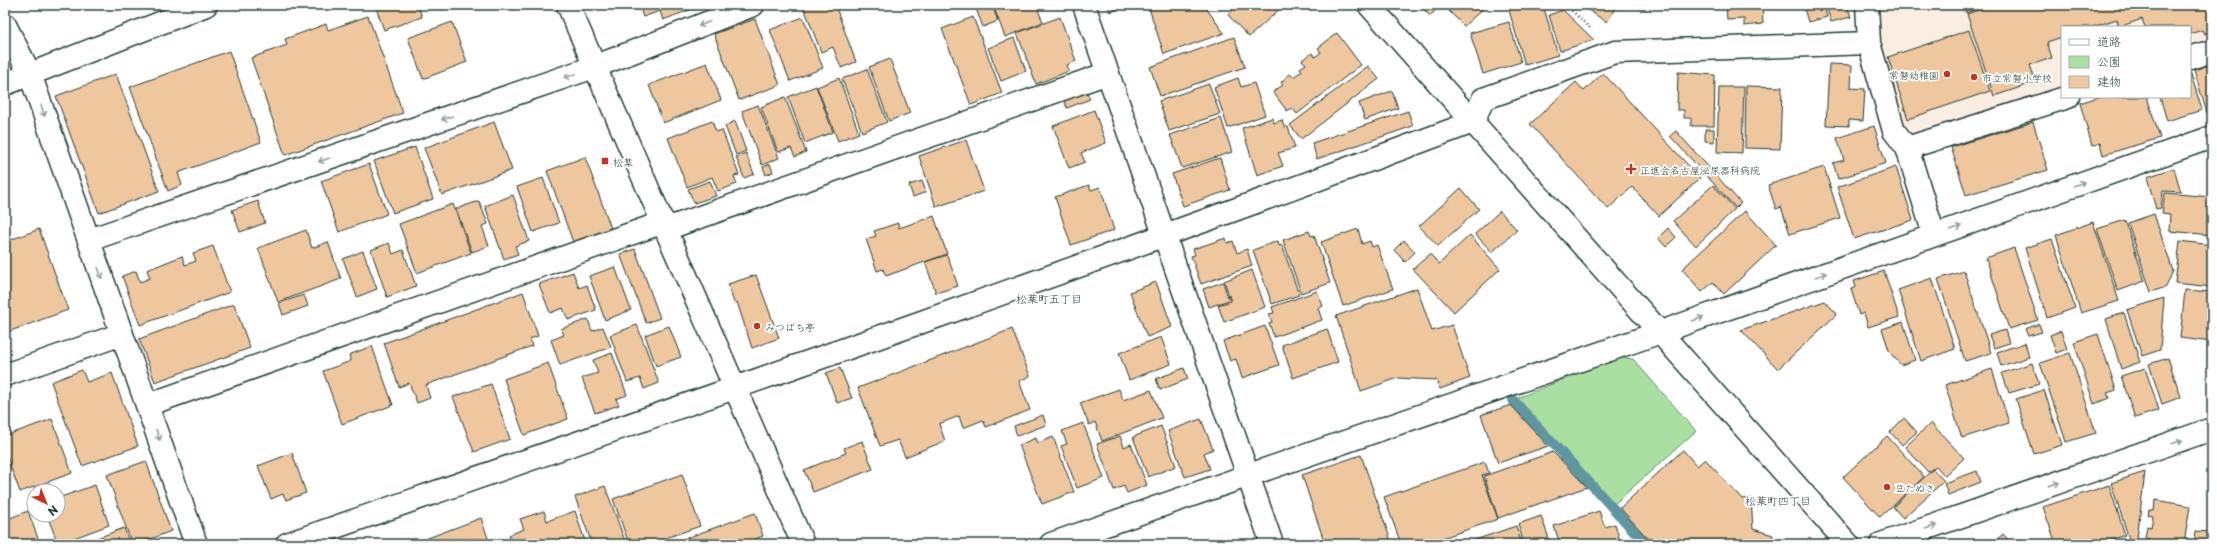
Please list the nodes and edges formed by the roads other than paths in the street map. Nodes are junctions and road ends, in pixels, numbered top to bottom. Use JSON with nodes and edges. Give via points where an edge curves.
{"nodes":[{"id":1,"x":206,"y":5,"type":"edge"},
{"id":2,"x":568,"y":5,"type":"edge"},
{"id":3,"x":754,"y":5,"type":"edge"},
{"id":4,"x":1084,"y":5,"type":"edge"},
{"id":5,"x":1369,"y":5,"type":"edge"},
{"id":6,"x":1867,"y":5,"type":"edge"},
{"id":7,"x":5,"y":25,"type":"edge"},
{"id":8,"x":1870,"y":43,"type":"junction"},
{"id":9,"x":2212,"y":51,"type":"edge"},
{"id":10,"x":2191,"y":58,"type":"edge"},
{"id":11,"x":594,"y":67,"type":"junction"},
{"id":12,"x":1108,"y":73,"type":"junction"},
{"id":13,"x":30,"y":74,"type":"junction"},
{"id":14,"x":5,"y":84,"type":"edge"},
{"id":15,"x":2065,"y":98,"type":"edge"},
{"id":16,"x":1473,"y":122,"type":"junction"},
{"id":17,"x":2212,"y":137,"type":"edge"},
{"id":18,"x":1907,"y":148,"type":"junction"},
{"id":19,"x":665,"y":226,"type":"junction"},
{"id":20,"x":1165,"y":236,"type":"junction"},
{"id":21,"x":1934,"y":236,"type":"junction"},
{"id":22,"x":89,"y":240,"type":"junction"},
{"id":23,"x":1661,"y":332,"type":"junction"},
{"id":24,"x":122,"y":334,"type":"junction"},
{"id":25,"x":5,"y":375,"type":"edge"},
{"id":26,"x":735,"y":388,"type":"junction"},
{"id":27,"x":147,"y":405,"type":"junction"},
{"id":28,"x":2212,"y":429,"type":"edge"},
{"id":29,"x":1248,"y":474,"type":"junction"},
{"id":30,"x":196,"y":544,"type":"edge"},
{"id":31,"x":287,"y":544,"type":"edge"},
{"id":32,"x":803,"y":544,"type":"edge"},
{"id":33,"x":1051,"y":544,"type":"edge"},
{"id":34,"x":1272,"y":544,"type":"edge"},
{"id":35,"x":1848,"y":544,"type":"edge"},
{"id":36,"x":1881,"y":544,"type":"edge"}],
"edges":[{"from":1,"to":13,"type":"street"},
{"from":2,"to":11,"type":"street"},
{"from":3,"to":11,"type":"street","one_way":true},
{"from":4,"to":12,"type":"street"},
{"from":5,"to":16,"type":"street"},
{"from":6,"to":8,"type":"street"},
{"from":7,"to":13,"type":"street"},
{"from":8,"to":16,"type":"street","via":[[1615,52],[1483,99]]},
{"from":8,"to":18,"type":"street","via":[[1894,131]]},
{"from":9,"to":10,"type":"street"},
{"from":11,"to":19,"type":"street"},
{"from":11,"to":22,"type":"street","one_way":true},
{"from":12,"to":19,"type":"street"},
{"from":12,"to":20,"type":"street"},
{"from":13,"to":14,"type":"street"},
{"from":13,"to":22,"type":"street","one_way":true},
{"from":15,"to":18,"type":"street"},
{"from":16,"to":20,"type":"street"},
{"from":16,"to":23,"type":"street"},
{"from":21,"to":17,"type":"street","one_way":true},
{"from":18,"to":21,"type":"street"},
{"from":19,"to":26,"type":"street"},
{"from":19,"to":27,"type":"street"},
{"from":20,"to":26,"type":"street"},
{"from":20,"to":29,"type":"street"},
{"from":23,"to":21,"type":"street","one_way":true},
{"from":22,"to":24,"type":"street","one_way":true},
{"from":23,"to":29,"type":"street"},
{"from":23,"to":35,"type":"street"},
{"from":24,"to":25,"type":"street"},
{"from":24,"to":27,"type":"street"},
{"from":26,"to":31,"type":"street"},
{"from":26,"to":32,"type":"street"},
{"from":27,"to":30,"type":"street","one_way":true},
{"from":36,"to":28,"type":"street","one_way":true},
{"from":29,"to":33,"type":"street"},
{"from":29,"to":34,"type":"street"}]}
